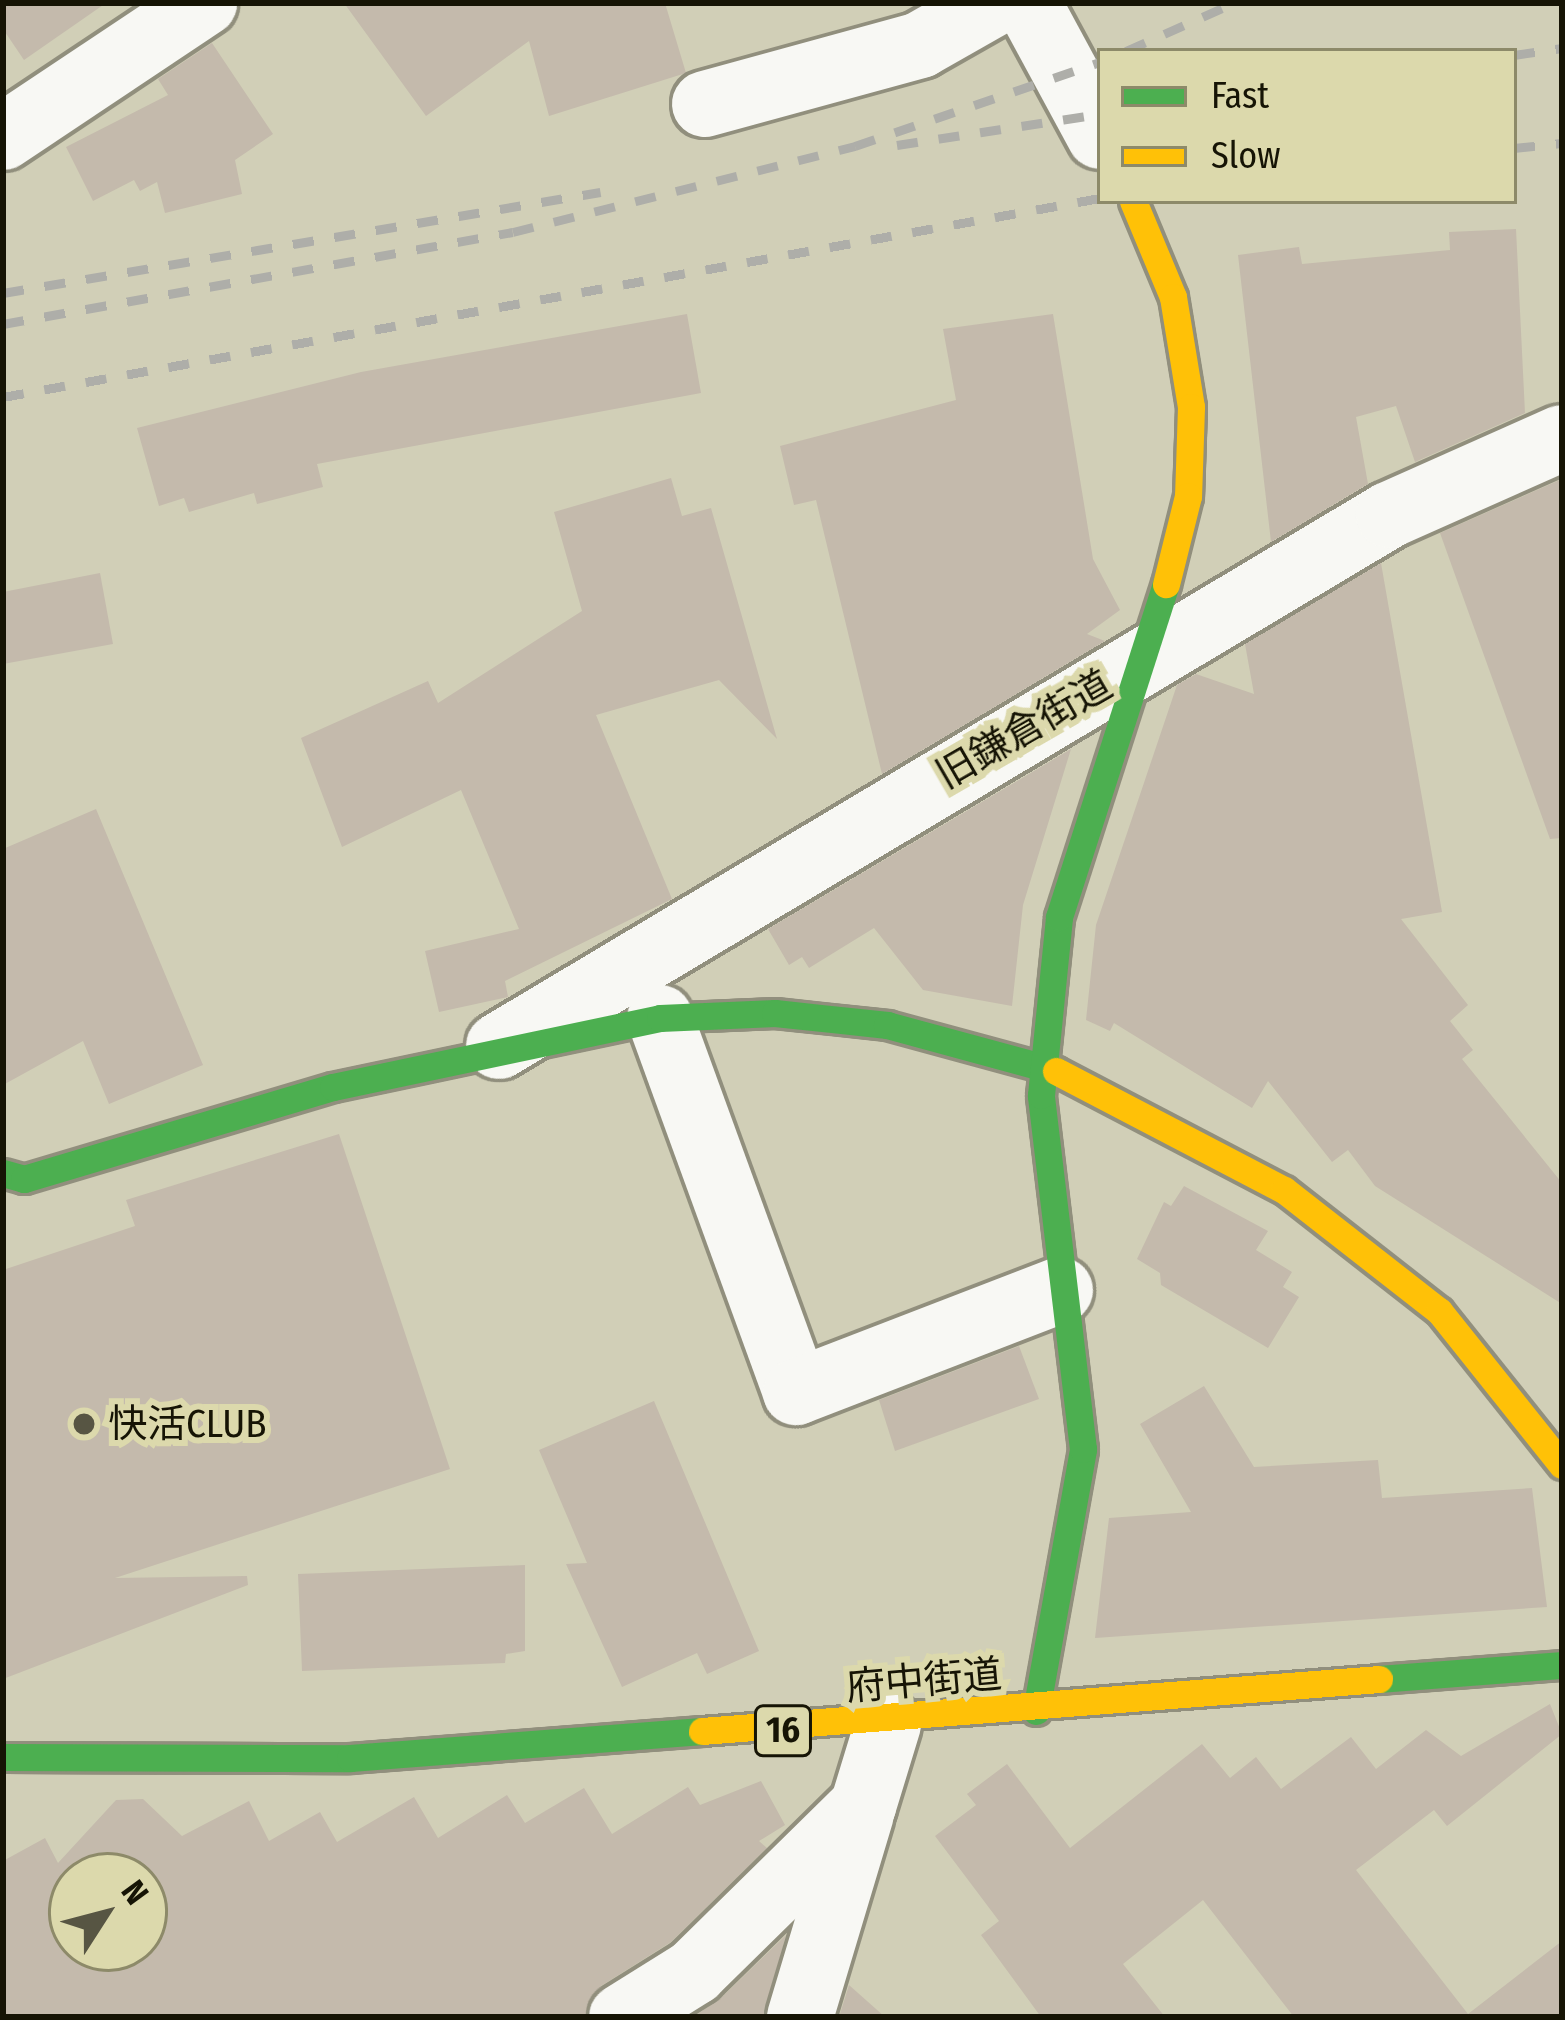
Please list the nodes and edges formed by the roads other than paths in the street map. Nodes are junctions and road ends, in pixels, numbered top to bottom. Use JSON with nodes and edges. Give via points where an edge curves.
{"nodes":[{"id":1,"x":203,"y":3,"type":"edge"},
{"id":2,"x":994,"y":3,"type":"edge"},
{"id":3,"x":1028,"y":3,"type":"edge"},
{"id":4,"x":705,"y":104,"type":"dead end"},
{"id":5,"x":1097,"y":130,"type":"edge"},
{"id":6,"x":3,"y":137,"type":"edge"},
{"id":7,"x":1134,"y":204,"type":"edge"},
{"id":8,"x":1562,"y":438,"type":"edge"},
{"id":9,"x":1147,"y":658,"type":"junction"},
{"id":10,"x":660,"y":1018,"type":"junction"},
{"id":11,"x":498,"y":1046,"type":"junction"},
{"id":12,"x":1045,"y":1065,"type":"junction"},
{"id":13,"x":10,"y":1180,"type":"edge"},
{"id":14,"x":1060,"y":1291,"type":"junction"},
{"id":15,"x":1562,"y":1465,"type":"edge"},
{"id":16,"x":1550,"y":1680,"type":"edge"},
{"id":17,"x":1036,"y":1711,"type":"junction"},
{"id":18,"x":889,"y":1724,"type":"junction"},
{"id":19,"x":3,"y":1757,"type":"edge"},
{"id":20,"x":863,"y":1806,"type":"junction"},
{"id":21,"x":622,"y":2017,"type":"edge"},
{"id":22,"x":800,"y":2017,"type":"edge"}],
"edges":[{"from":1,"to":6,"type":"street"},
{"from":2,"to":4,"type":"street","via":[[920,45]]},
{"from":3,"to":5,"type":"street"},
{"from":7,"to":9,"type":"street","via":[[1173,297],[1191,407],[1188,496]]},
{"from":8,"to":9,"type":"street","name":"旧鎌倉街道","via":[[1389,515]]},
{"from":9,"to":11,"type":"street","name":"旧鎌倉街道"},
{"from":9,"to":12,"type":"street","via":[[1059,917]]},
{"from":10,"to":11,"type":"street"},
{"from":10,"to":12,"type":"street","via":[[775,1013],[887,1025]]},
{"from":10,"to":14,"type":"street","via":[[796,1392]]},
{"from":11,"to":13,"type":"street"},
{"from":12,"to":14,"type":"street"},
{"from":12,"to":15,"type":"street","via":[[1284,1190],[1439,1311]]},
{"from":14,"to":17,"type":"street","via":[[1083,1449]]},
{"from":16,"to":17,"type":"street","name":"府中街道","number":"16"},
{"from":17,"to":18,"type":"street","name":"府中街道","number":"16"},
{"from":18,"to":19,"type":"street","name":"府中街道","number":"16","via":[[350,1758]]},
{"from":18,"to":20,"type":"street"},
{"from":20,"to":21,"type":"street","via":[[694,1972]]},
{"from":20,"to":22,"type":"street"}]}
